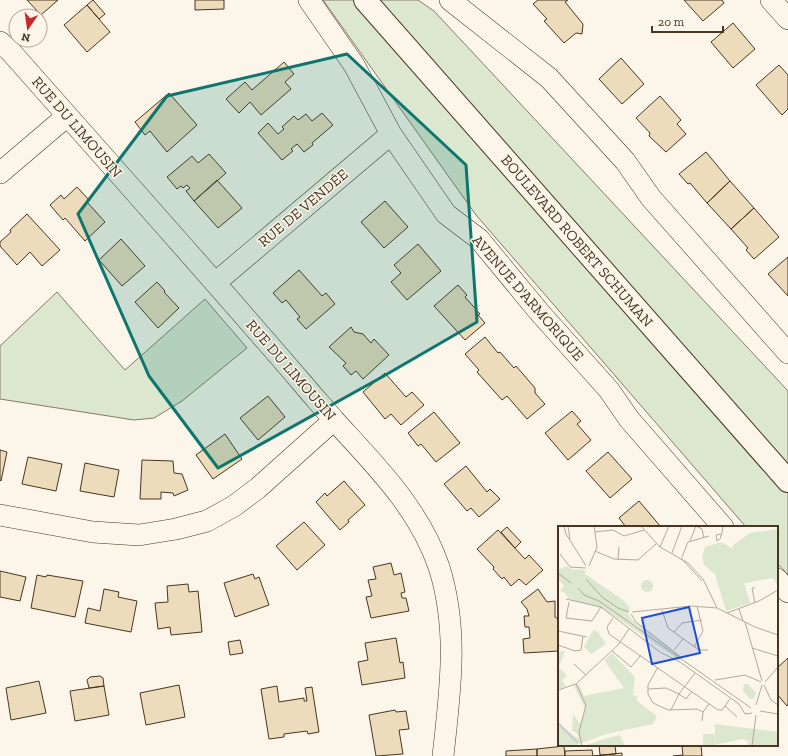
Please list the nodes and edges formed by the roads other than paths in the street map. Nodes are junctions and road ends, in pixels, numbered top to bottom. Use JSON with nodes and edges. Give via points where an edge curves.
{"nodes":[{"id":1,"x":309,"y":0,"type":"edge"},
{"id":2,"x":365,"y":0,"type":"edge"},
{"id":3,"x":450,"y":0,"type":"edge"},
{"id":4,"x":771,"y":0,"type":"edge"},
{"id":5,"x":788,"y":19,"type":"edge"},
{"id":6,"x":0,"y":42,"type":"edge"},
{"id":7,"x":67,"y":116,"type":"junction"},
{"id":8,"x":391,"y":134,"type":"junction"},
{"id":9,"x":0,"y":173,"type":"edge"},
{"id":10,"x":215,"y":283,"type":"junction"},
{"id":11,"x":788,"y":353,"type":"edge"},
{"id":12,"x":334,"y":420,"type":"junction"},
{"id":13,"x":788,"y":481,"type":"edge"},
{"id":14,"x":0,"y":515,"type":"edge"},
{"id":15,"x":722,"y":526,"type":"edge"},
{"id":16,"x":778,"y":580,"type":"edge"},
{"id":17,"x":788,"y":592,"type":"edge"},
{"id":18,"x":443,"y":756,"type":"edge"}],
"edges":[{"from":1,"to":8,"type":"street","name":"AVENUE D'ARMORIQUE","via":[[354,65]]},
{"from":2,"to":13,"type":"main road","name":"BOULEVARD ROBERT SCHUMAN"},
{"from":3,"to":11,"type":"street","via":[[548,78],[625,161],[651,198]]},
{"from":4,"to":5,"type":"street"},
{"from":6,"to":7,"type":"street","name":"RUE DU LIMOUSIN"},
{"from":7,"to":9,"type":"street"},
{"from":7,"to":10,"type":"street","name":"RUE DU LIMOUSIN"},
{"from":8,"to":10,"type":"street","name":"RUE DE VENDÉE"},
{"from":8,"to":15,"type":"street","name":"AVENUE D'ARMORIQUE","via":[[446,214],[480,240]]},
{"from":10,"to":12,"type":"street","name":"RUE DU LIMOUSIN"},
{"from":12,"to":14,"type":"street","via":[[258,488],[234,506],[207,520],[176,529],[139,535],[94,532]]},
{"from":12,"to":18,"type":"street","name":"RUE DU LIMOUSIN","via":[[362,449],[407,504],[426,535],[439,567],[449,606],[452,651]]},
{"from":16,"to":17,"type":"street"}]}
